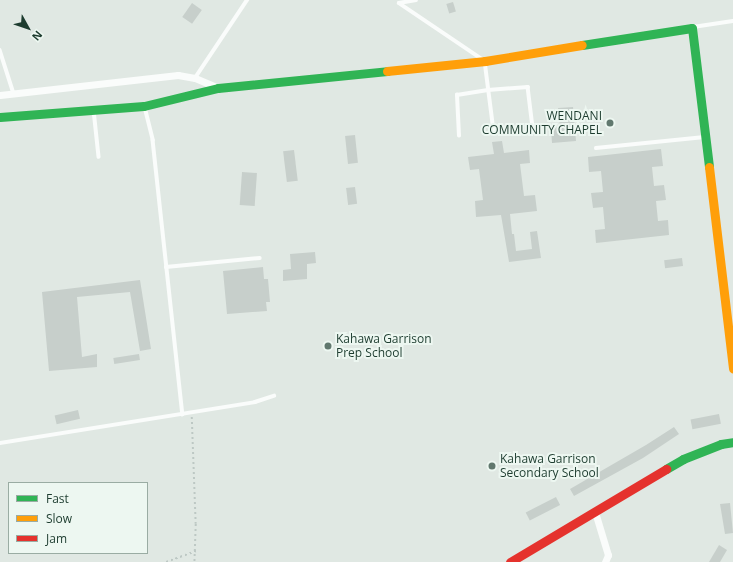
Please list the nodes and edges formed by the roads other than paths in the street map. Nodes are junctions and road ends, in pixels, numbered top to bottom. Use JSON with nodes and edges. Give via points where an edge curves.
{"nodes":[{"id":1,"x":247,"y":0,"type":"edge"},
{"id":2,"x":416,"y":0,"type":"edge"},
{"id":3,"x":733,"y":21,"type":"edge"},
{"id":4,"x":692,"y":28,"type":"junction"},
{"id":5,"x":0,"y":50,"type":"edge"},
{"id":6,"x":485,"y":61,"type":"junction"},
{"id":7,"x":195,"y":78,"type":"junction"},
{"id":8,"x":218,"y":88,"type":"junction"},
{"id":9,"x":488,"y":90,"type":"junction"},
{"id":10,"x":14,"y":94,"type":"junction"},
{"id":11,"x":0,"y":95,"type":"edge"},
{"id":12,"x":144,"y":106,"type":"junction"},
{"id":13,"x":94,"y":109,"type":"junction"},
{"id":14,"x":0,"y":117,"type":"edge"},
{"id":15,"x":533,"y":126,"type":"dead end"},
{"id":16,"x":494,"y":131,"type":"dead end"},
{"id":17,"x":459,"y":136,"type":"dead end"},
{"id":18,"x":705,"y":137,"type":"junction"},
{"id":19,"x":596,"y":148,"type":"dead end"},
{"id":20,"x":98,"y":157,"type":"dead end"},
{"id":21,"x":260,"y":258,"type":"dead end"},
{"id":22,"x":166,"y":267,"type":"junction"},
{"id":23,"x":733,"y":369,"type":"edge"},
{"id":24,"x":274,"y":396,"type":"dead end"},
{"id":25,"x":183,"y":414,"type":"junction"},
{"id":26,"x":0,"y":442,"type":"edge"},
{"id":27,"x":733,"y":442,"type":"edge"},
{"id":28,"x":595,"y":512,"type":"junction"},
{"id":29,"x":510,"y":562,"type":"edge"},
{"id":30,"x":606,"y":562,"type":"edge"}],
"edges":[{"from":1,"to":7,"type":"lane"},
{"from":2,"to":6,"type":"lane","via":[[398,3]]},
{"from":3,"to":4,"type":"lane"},
{"from":4,"to":6,"type":"street"},
{"from":4,"to":18,"type":"street"},
{"from":5,"to":10,"type":"lane"},
{"from":6,"to":8,"type":"street"},
{"from":6,"to":9,"type":"lane"},
{"from":7,"to":8,"type":"street"},
{"from":7,"to":10,"type":"street","via":[[178,75]]},
{"from":8,"to":12,"type":"street"},
{"from":9,"to":15,"type":"lane","via":[[528,87]]},
{"from":9,"to":16,"type":"lane"},
{"from":9,"to":17,"type":"lane","via":[[457,95]]},
{"from":10,"to":11,"type":"street"},
{"from":12,"to":13,"type":"street"},
{"from":12,"to":22,"type":"lane","via":[[153,140]]},
{"from":13,"to":14,"type":"street"},
{"from":13,"to":20,"type":"lane"},
{"from":18,"to":19,"type":"lane"},
{"from":18,"to":23,"type":"street"},
{"from":21,"to":22,"type":"lane"},
{"from":22,"to":25,"type":"lane"},
{"from":24,"to":25,"type":"lane","via":[[256,402]]},
{"from":25,"to":26,"type":"lane"},
{"from":27,"to":28,"type":"street","via":[[683,459]]},
{"from":28,"to":29,"type":"street"},
{"from":28,"to":30,"type":"street","via":[[608,555]]}]}
